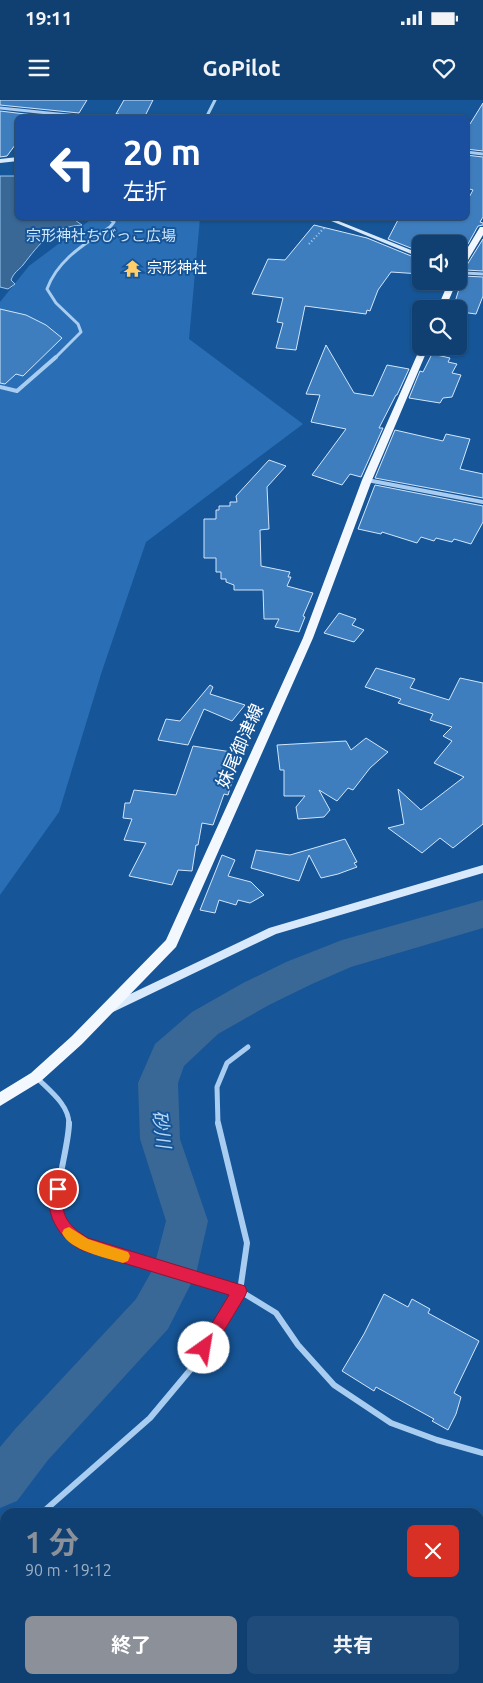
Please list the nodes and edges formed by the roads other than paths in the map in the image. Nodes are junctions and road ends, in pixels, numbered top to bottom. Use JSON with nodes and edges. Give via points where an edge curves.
{"nodes":[{"id":1,"x":215,"y":100,"type":"edge"},
{"id":2,"x":0,"y":108,"type":"edge"},
{"id":3,"x":67,"y":115,"type":"edge"},
{"id":4,"x":208,"y":115,"type":"edge"},
{"id":5,"x":469,"y":152,"type":"edge"},
{"id":6,"x":483,"y":154,"type":"edge"},
{"id":7,"x":15,"y":159,"type":"edge"},
{"id":8,"x":0,"y":161,"type":"edge"},
{"id":9,"x":111,"y":220,"type":"edge"},
{"id":10,"x":332,"y":220,"type":"edge"},
{"id":11,"x":483,"y":229,"type":"edge"},
{"id":12,"x":412,"y":252,"type":"edge"},
{"id":13,"x":467,"y":256,"type":"edge"},
{"id":14,"x":467,"y":273,"type":"edge"},
{"id":15,"x":483,"y":274,"type":"edge"},
{"id":16,"x":421,"y":355,"type":"edge"},
{"id":17,"x":0,"y":387,"type":"edge"},
{"id":18,"x":367,"y":480,"type":"junction"},
{"id":19,"x":483,"y":502,"type":"edge"},
{"id":20,"x":483,"y":869,"type":"edge"},
{"id":21,"x":106,"y":1010,"type":"junction"},
{"id":22,"x":248,"y":1047,"type":"dead end"},
{"id":23,"x":36,"y":1077,"type":"junction"},
{"id":24,"x":0,"y":1100,"type":"edge"},
{"id":25,"x":240,"y":1291,"type":"junction"},
{"id":26,"x":483,"y":1452,"type":"edge"},
{"id":27,"x":48,"y":1508,"type":"edge"}],
"edges":[{"from":1,"to":4,"type":"street"},
{"from":2,"to":3,"type":"street"},
{"from":5,"to":6,"type":"street"},
{"from":7,"to":8,"type":"street"},
{"from":9,"to":17,"type":"street","via":[[114,222],[110,227],[58,266],[47,289],[56,303],[78,324],[81,332],[17,391]]},
{"from":10,"to":12,"type":"street"},
{"from":11,"to":13,"type":"main road"},
{"from":14,"to":15,"type":"street"},
{"from":16,"to":18,"type":"main road","name":"妹尾御津線"},
{"from":18,"to":19,"type":"street"},
{"from":18,"to":21,"type":"main road","name":"妹尾御津線","via":[[308,638],[171,943]]},
{"from":20,"to":21,"type":"street","via":[[273,931]]},
{"from":21,"to":23,"type":"main road","name":"妹尾御津線"},
{"from":22,"to":25,"type":"street","via":[[227,1063],[217,1087],[218,1130],[247,1243]]},
{"from":23,"to":24,"type":"main road","name":"妹尾御津線"},
{"from":23,"to":25,"type":"street","via":[[63,1105],[69,1117],[69,1136],[56,1206],[60,1222],[69,1234],[84,1244]]},
{"from":25,"to":26,"type":"street","via":[[276,1313],[298,1345],[334,1385],[390,1423]]},
{"from":25,"to":27,"type":"street","via":[[196,1363],[150,1418]]}]}
